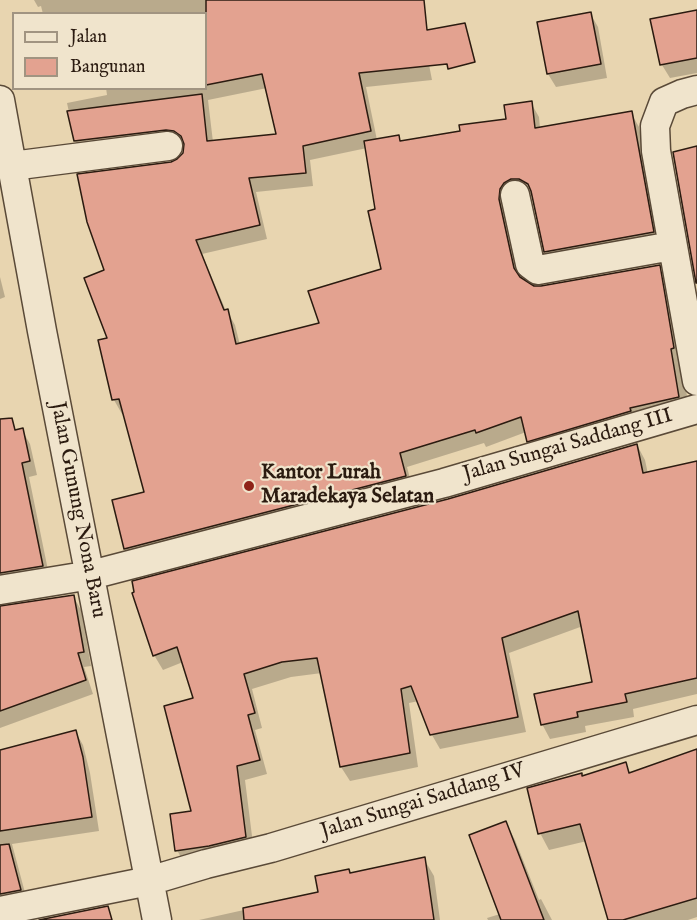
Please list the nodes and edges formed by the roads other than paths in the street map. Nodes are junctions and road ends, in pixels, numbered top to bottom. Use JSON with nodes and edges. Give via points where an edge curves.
{"nodes":[{"id":1,"x":697,"y":90,"type":"edge"},
{"id":2,"x":0,"y":100,"type":"edge"},
{"id":3,"x":168,"y":146,"type":"dead end"},
{"id":4,"x":12,"y":166,"type":"junction"},
{"id":5,"x":515,"y":195,"type":"dead end"},
{"id":6,"x":672,"y":246,"type":"junction"},
{"id":7,"x":697,"y":381,"type":"edge"},
{"id":8,"x":697,"y":408,"type":"edge"},
{"id":9,"x":91,"y":575,"type":"junction"},
{"id":10,"x":0,"y":590,"type":"edge"},
{"id":11,"x":697,"y":720,"type":"edge"},
{"id":12,"x":149,"y":881,"type":"junction"},
{"id":13,"x":0,"y":911,"type":"edge"},
{"id":14,"x":157,"y":920,"type":"edge"}],
"edges":[{"from":1,"to":6,"type":"street","via":[[664,102],[655,126]]},
{"from":2,"to":4,"type":"street","name":"Jalan Gunung Nona Baru"},
{"from":3,"to":4,"type":"street"},
{"from":4,"to":9,"type":"street","name":"Jalan Gunung Nona Baru"},
{"from":5,"to":6,"type":"street","via":[[530,264],[538,270]]},
{"from":6,"to":7,"type":"street"},
{"from":8,"to":9,"type":"street","name":"Jalan Sungai Saddang III","via":[[444,483]]},
{"from":9,"to":10,"type":"street","name":"Jalan Sungai Saddang III"},
{"from":9,"to":12,"type":"street","name":"Jalan Gunung Nona Baru"},
{"from":11,"to":12,"type":"street","name":"Jalan Sungai Saddang IV"},
{"from":12,"to":13,"type":"street","name":"Jalan Sungai Saddang IV"},
{"from":12,"to":14,"type":"street","name":"Jalan Gunung Nona Baru"}]}
